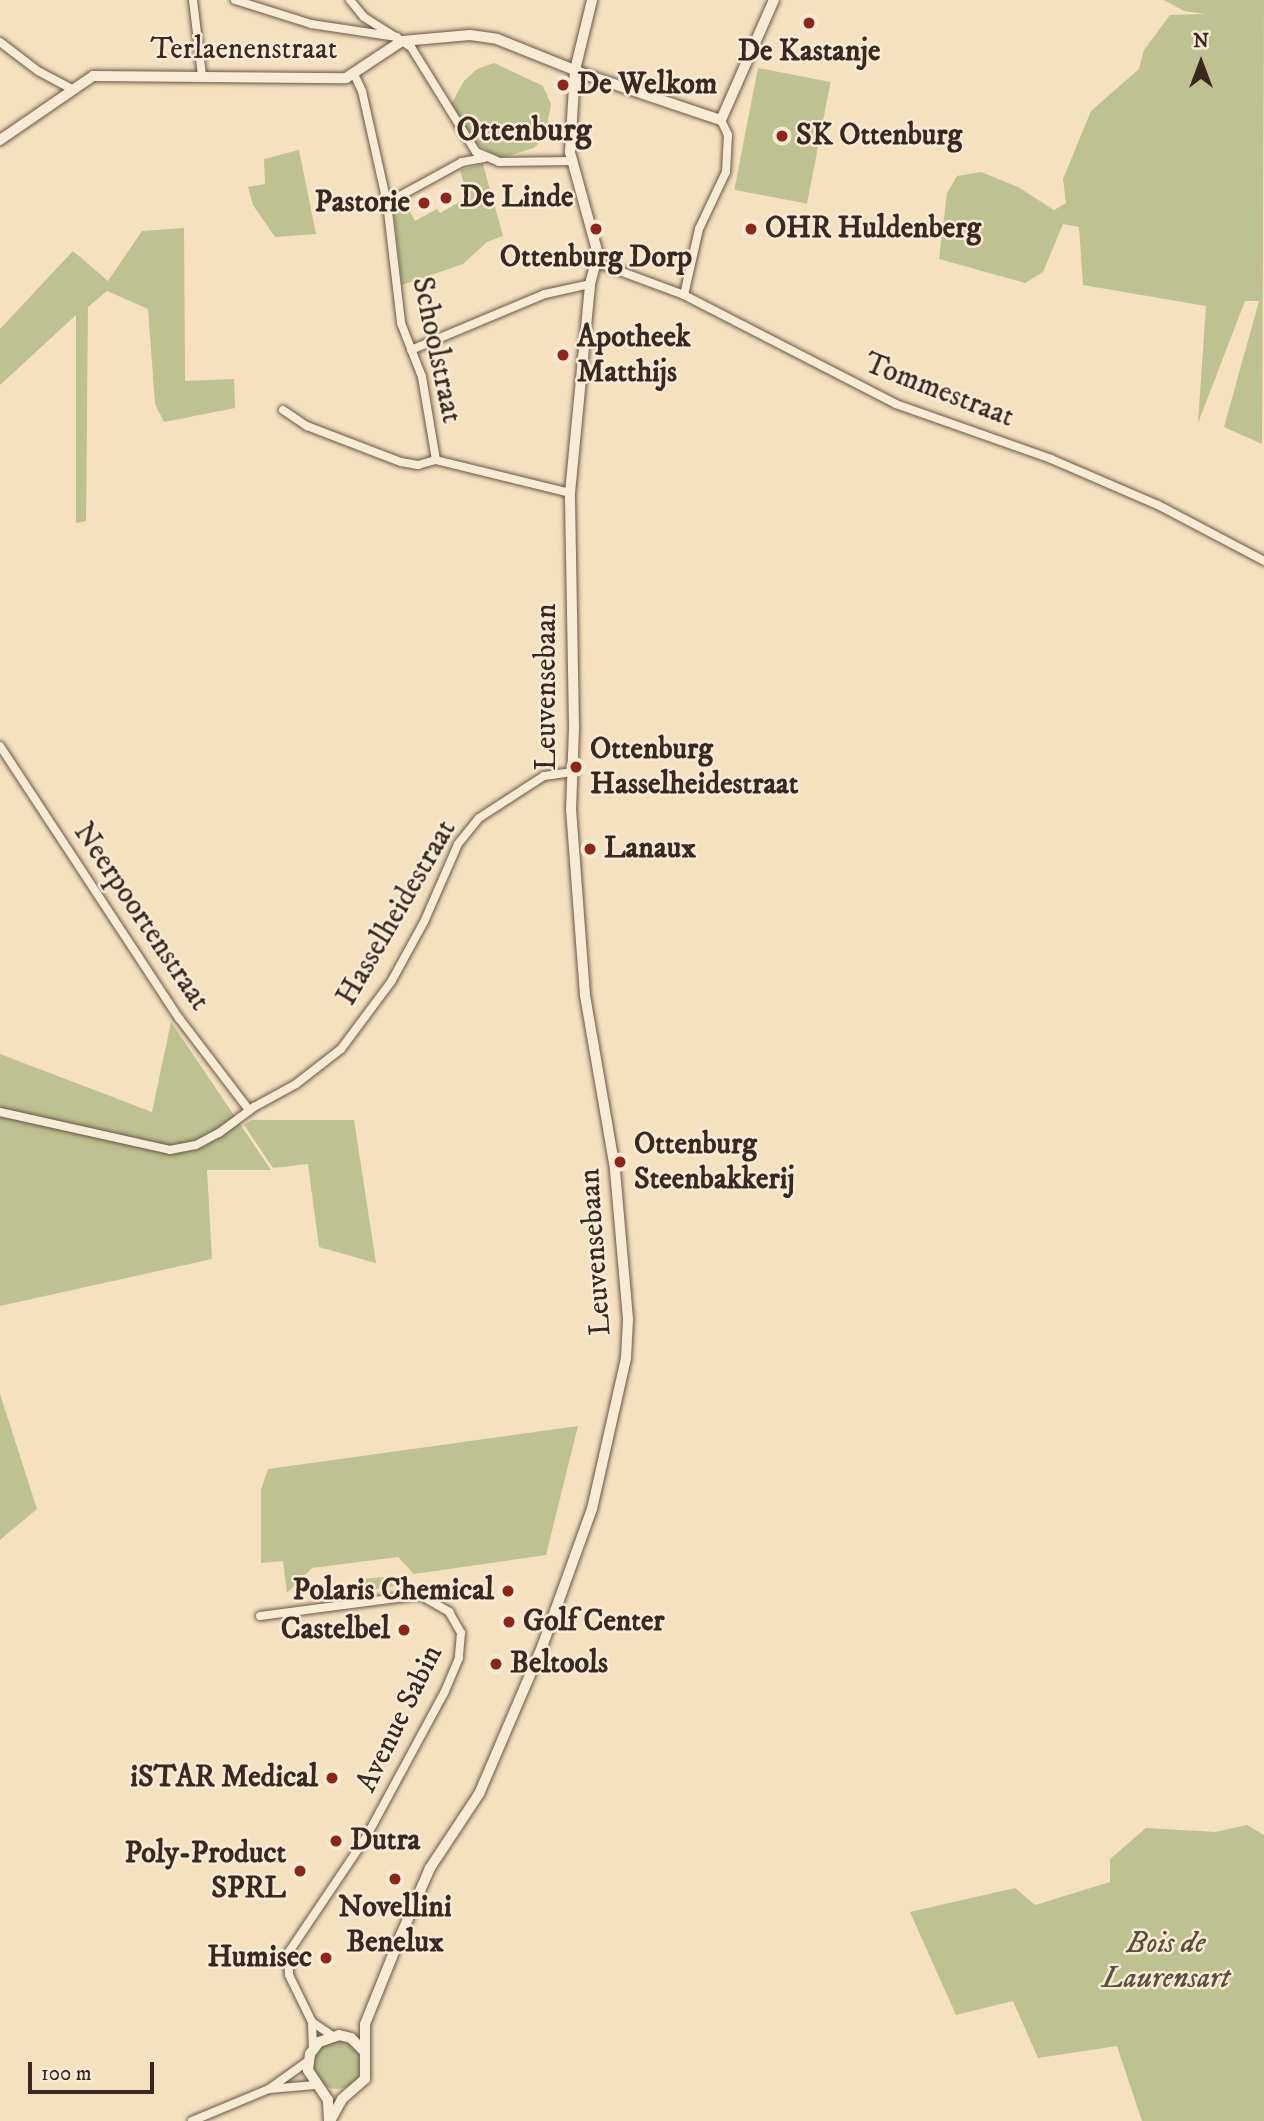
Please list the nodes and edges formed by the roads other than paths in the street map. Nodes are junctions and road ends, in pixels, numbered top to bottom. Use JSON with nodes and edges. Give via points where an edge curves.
{"nodes":[{"id":1,"x":193,"y":0,"type":"edge"},
{"id":2,"x":235,"y":0,"type":"edge"},
{"id":3,"x":350,"y":0,"type":"edge"},
{"id":4,"x":592,"y":0,"type":"edge"},
{"id":5,"x":774,"y":0,"type":"edge"},
{"id":6,"x":400,"y":39,"type":"junction"},
{"id":7,"x":0,"y":42,"type":"edge"},
{"id":8,"x":575,"y":70,"type":"junction"},
{"id":9,"x":354,"y":74,"type":"junction"},
{"id":10,"x":202,"y":76,"type":"junction"},
{"id":11,"x":70,"y":88,"type":"junction"},
{"id":12,"x":721,"y":120,"type":"junction"},
{"id":13,"x":0,"y":140,"type":"edge"},
{"id":14,"x":467,"y":142,"type":"junction"},
{"id":15,"x":485,"y":158,"type":"junction"},
{"id":16,"x":571,"y":161,"type":"junction"},
{"id":17,"x":462,"y":162,"type":"junction"},
{"id":18,"x":387,"y":203,"type":"junction"},
{"id":19,"x":598,"y":263,"type":"junction"},
{"id":20,"x":590,"y":284,"type":"junction"},
{"id":21,"x":684,"y":295,"type":"junction"},
{"id":22,"x":411,"y":350,"type":"junction"},
{"id":23,"x":284,"y":410,"type":"dead end"},
{"id":24,"x":436,"y":460,"type":"junction"},
{"id":25,"x":570,"y":493,"type":"junction"},
{"id":26,"x":1264,"y":561,"type":"edge"},
{"id":27,"x":0,"y":746,"type":"edge"},
{"id":28,"x":571,"y":772,"type":"junction"},
{"id":29,"x":249,"y":1110,"type":"junction"},
{"id":30,"x":0,"y":1112,"type":"edge"},
{"id":31,"x":260,"y":1616,"type":"dead end"},
{"id":32,"x":312,"y":2022,"type":"junction"},
{"id":33,"x":365,"y":2024,"type":"junction"},
{"id":34,"x":333,"y":2036,"type":"junction"},
{"id":35,"x":345,"y":2036,"type":"junction"},
{"id":36,"x":313,"y":2048,"type":"junction"},
{"id":37,"x":365,"y":2051,"type":"junction"},
{"id":38,"x":308,"y":2061,"type":"junction"},
{"id":39,"x":319,"y":2088,"type":"junction"},
{"id":40,"x":269,"y":2090,"type":"junction"},
{"id":41,"x":350,"y":2093,"type":"junction"},
{"id":42,"x":192,"y":2121,"type":"edge"},
{"id":43,"x":329,"y":2121,"type":"edge"}],
"edges":[{"from":1,"to":10,"type":"street"},
{"from":2,"to":6,"type":"street","via":[[323,26]]},
{"from":3,"to":6,"type":"street","via":[[364,16]]},
{"from":4,"to":8,"type":"street"},
{"from":5,"to":12,"type":"street"},
{"from":6,"to":8,"type":"street","via":[[482,35]]},
{"from":6,"to":9,"type":"street","name":"Terlaenenstraat"},
{"from":6,"to":14,"type":"street","via":[[411,47]]},
{"from":7,"to":11,"type":"street"},
{"from":8,"to":12,"type":"street"},
{"from":8,"to":16,"type":"street"},
{"from":9,"to":10,"type":"street","name":"Terlaenenstraat","via":[[331,79]]},
{"from":9,"to":18,"type":"street","name":"Schoolstraat","via":[[362,91]]},
{"from":10,"to":11,"type":"street","name":"Terlaenenstraat","via":[[104,74]]},
{"from":11,"to":13,"type":"street","name":"Terlaenenstraat"},
{"from":12,"to":21,"type":"street","via":[[728,135],[726,172],[699,229]]},
{"from":14,"to":15,"type":"street"},
{"from":14,"to":17,"type":"street"},
{"from":15,"to":16,"type":"street","via":[[511,163]]},
{"from":15,"to":17,"type":"street"},
{"from":16,"to":19,"type":"street"},
{"from":17,"to":18,"type":"street"},
{"from":18,"to":22,"type":"street","name":"Schoolstraat","via":[[401,323]]},
{"from":19,"to":20,"type":"street","name":"Leuvensebaan"},
{"from":19,"to":21,"type":"street","name":"Tommestraat"},
{"from":20,"to":22,"type":"street","via":[[545,294]]},
{"from":20,"to":25,"type":"street","name":"Leuvensebaan"},
{"from":21,"to":26,"type":"street","name":"Tommestraat","via":[[896,404],[1098,479],[1217,533]]},
{"from":22,"to":24,"type":"street","name":"Schoolstraat","via":[[422,377]]},
{"from":23,"to":24,"type":"street","via":[[307,426],[401,462],[418,465]]},
{"from":24,"to":25,"type":"street","name":"Schoolstraat"},
{"from":25,"to":28,"type":"street","name":"Leuvensebaan"},
{"from":27,"to":29,"type":"street","name":"Neerpoortenstraat","via":[[179,1018]]},
{"from":28,"to":29,"type":"street","name":"Hasselheidestraat","via":[[544,775],[479,818],[458,844],[391,982],[341,1049],[296,1084]]},
{"from":28,"to":33,"type":"street","name":"Leuvensebaan","via":[[585,995],[609,1119],[628,1319],[622,1378],[582,1541],[542,1647],[479,1794],[430,1868]]},
{"from":29,"to":30,"type":"street","name":"Hasselheidestraat","via":[[196,1145],[170,1150]]},
{"from":31,"to":32,"type":"street","name":"Avenue Sabin","via":[[420,1595],[449,1612],[461,1633],[459,1658],[444,1693],[365,1839],[293,1943],[289,1975]]},
{"from":32,"to":34,"type":"street"},
{"from":32,"to":36,"type":"street"},
{"from":33,"to":35,"type":"street"},
{"from":33,"to":37,"type":"street"},
{"from":34,"to":35,"type":"street"},
{"from":34,"to":36,"type":"street"},
{"from":35,"to":37,"type":"street"},
{"from":36,"to":38,"type":"street"},
{"from":37,"to":41,"type":"street","via":[[367,2072]]},
{"from":38,"to":39,"type":"street"},
{"from":38,"to":40,"type":"street"},
{"from":39,"to":40,"type":"street"},
{"from":39,"to":41,"type":"street"},
{"from":39,"to":43,"type":"street","via":[[328,2100]]},
{"from":40,"to":42,"type":"street"},
{"from":41,"to":43,"type":"street"}]}
